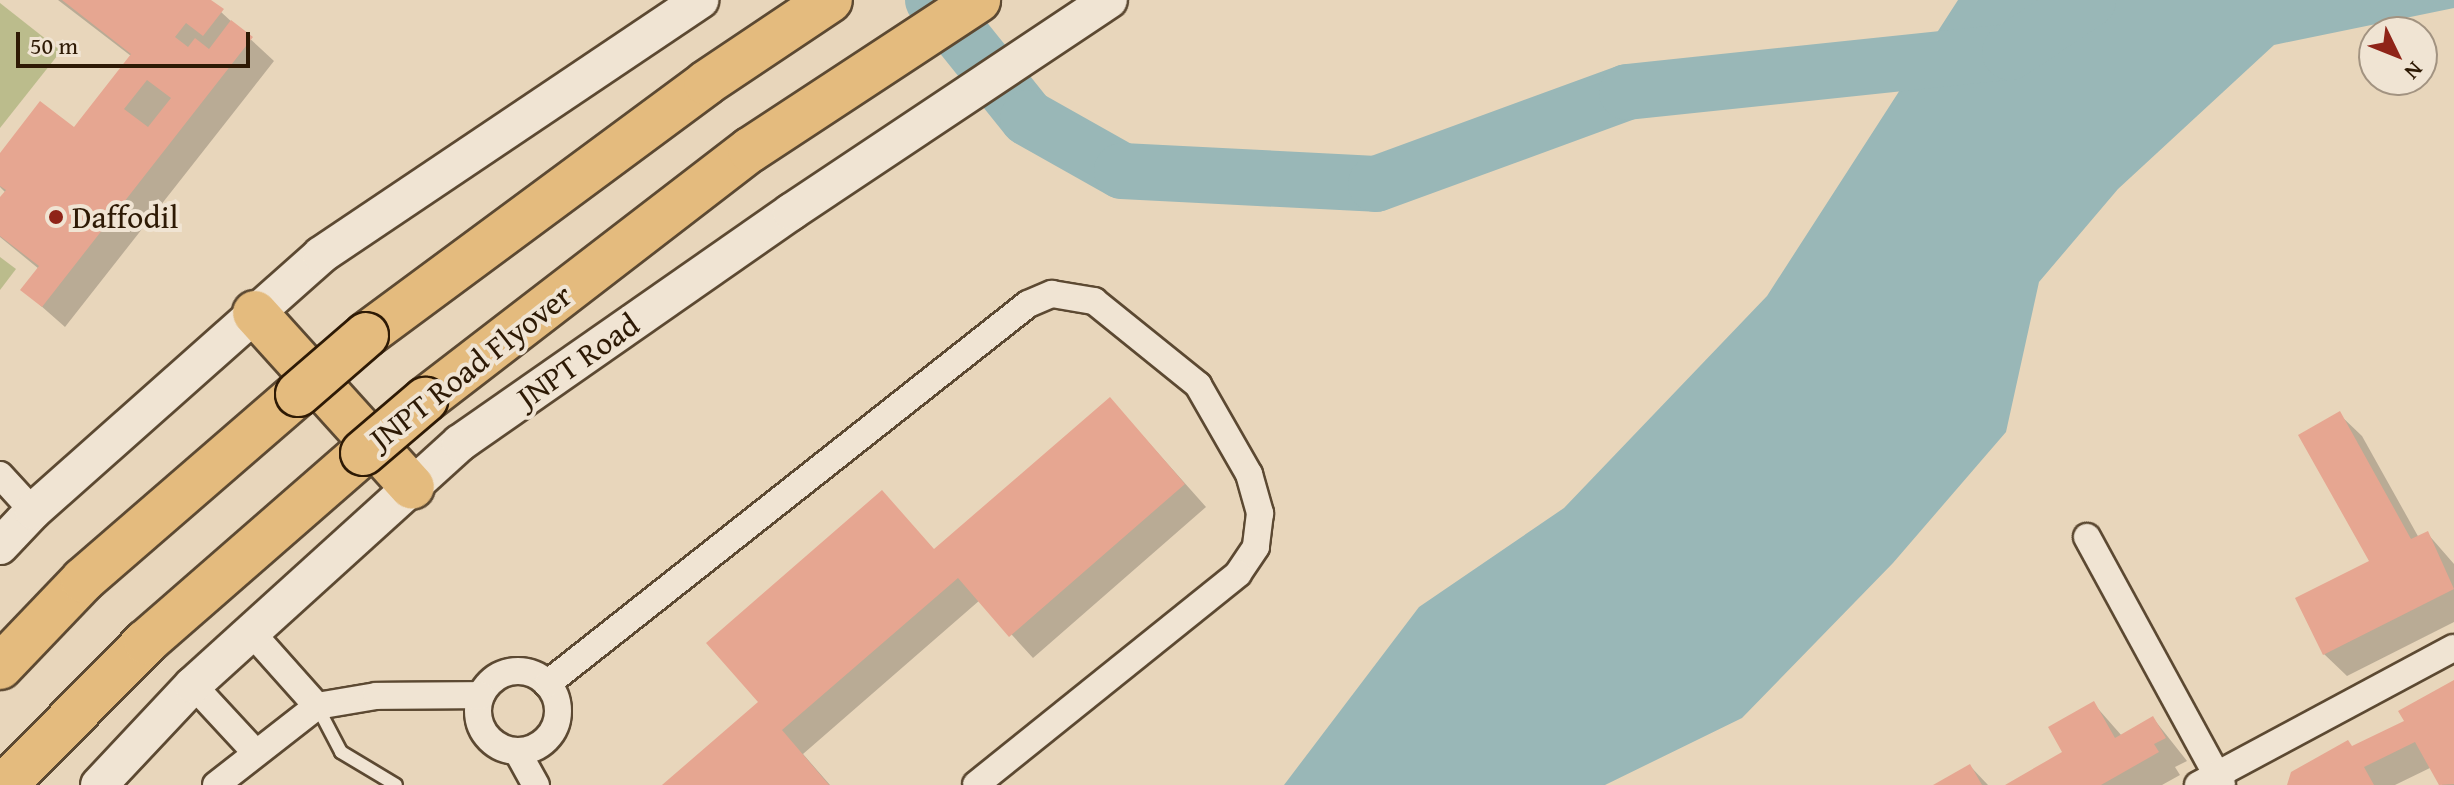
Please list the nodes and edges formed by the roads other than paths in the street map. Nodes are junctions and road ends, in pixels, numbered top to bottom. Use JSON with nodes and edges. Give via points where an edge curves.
{"nodes":[{"id":1,"x":700,"y":0,"type":"edge"},
{"id":2,"x":830,"y":0,"type":"edge"},
{"id":3,"x":978,"y":0,"type":"edge"},
{"id":4,"x":1103,"y":4,"type":"edge"},
{"id":5,"x":255,"y":313,"type":"junction"},
{"id":6,"x":0,"y":475,"type":"edge"},
{"id":7,"x":412,"y":487,"type":"junction"},
{"id":8,"x":33,"y":511,"type":"junction"},
{"id":9,"x":2087,"y":537,"type":"dead end"},
{"id":10,"x":0,"y":546,"type":"edge"},
{"id":11,"x":251,"y":632,"type":"junction"},
{"id":12,"x":2454,"y":648,"type":"edge"},
{"id":13,"x":0,"y":667,"type":"edge"},
{"id":14,"x":547,"y":684,"type":"junction"},
{"id":15,"x":193,"y":685,"type":"junction"},
{"id":16,"x":481,"y":695,"type":"junction"},
{"id":17,"x":317,"y":706,"type":"junction"},
{"id":18,"x":517,"y":751,"type":"junction"},
{"id":19,"x":255,"y":752,"type":"junction"},
{"id":20,"x":2212,"y":782,"type":"edge"},
{"id":21,"x":5,"y":785,"type":"edge"},
{"id":22,"x":99,"y":785,"type":"edge"},
{"id":23,"x":216,"y":785,"type":"edge"},
{"id":24,"x":396,"y":785,"type":"edge"},
{"id":25,"x":536,"y":785,"type":"edge"},
{"id":26,"x":976,"y":785,"type":"edge"}],
"edges":[{"from":1,"to":5,"type":"street","via":[[321,255]]},
{"from":2,"to":13,"type":"highway","bridge":true,"via":[[366,335],[83,580]]},
{"from":3,"to":21,"type":"highway","name":"JNPT Road Flyover","bridge":true,"via":[[750,150],[425,400],[146,642]]},
{"from":4,"to":7,"type":"street","name":"JNPT Road","via":[[791,212],[460,443]]},
{"from":5,"to":7,"type":"highway"},
{"from":5,"to":8,"type":"street"},
{"from":6,"to":8,"type":"street"},
{"from":7,"to":11,"type":"street","name":"JNPT Road"},
{"from":8,"to":10,"type":"street"},
{"from":9,"to":20,"type":"street"},
{"from":11,"to":15,"type":"street","name":"JNPT Road"},
{"from":11,"to":17,"type":"street"},
{"from":12,"to":20,"type":"street"},
{"from":14,"to":16,"type":"street","via":[[537,676],[512,672],[489,684]]},
{"from":14,"to":18,"type":"street","via":[[555,695],[557,721],[542,743]]},
{"from":14,"to":26,"type":"street","via":[[1028,304],[1052,294],[1094,301],[1198,385],[1249,474],[1260,513],[1256,547],[1238,574]]},
{"from":15,"to":19,"type":"street"},
{"from":15,"to":22,"type":"street","name":"JNPT Road"},
{"from":16,"to":17,"type":"street","via":[[376,696]]},
{"from":16,"to":18,"type":"street","via":[[478,708],[484,733],[504,749]]},
{"from":17,"to":19,"type":"street"},
{"from":17,"to":24,"type":"lane","via":[[341,752]]},
{"from":18,"to":25,"type":"street"},
{"from":19,"to":23,"type":"street"}]}
